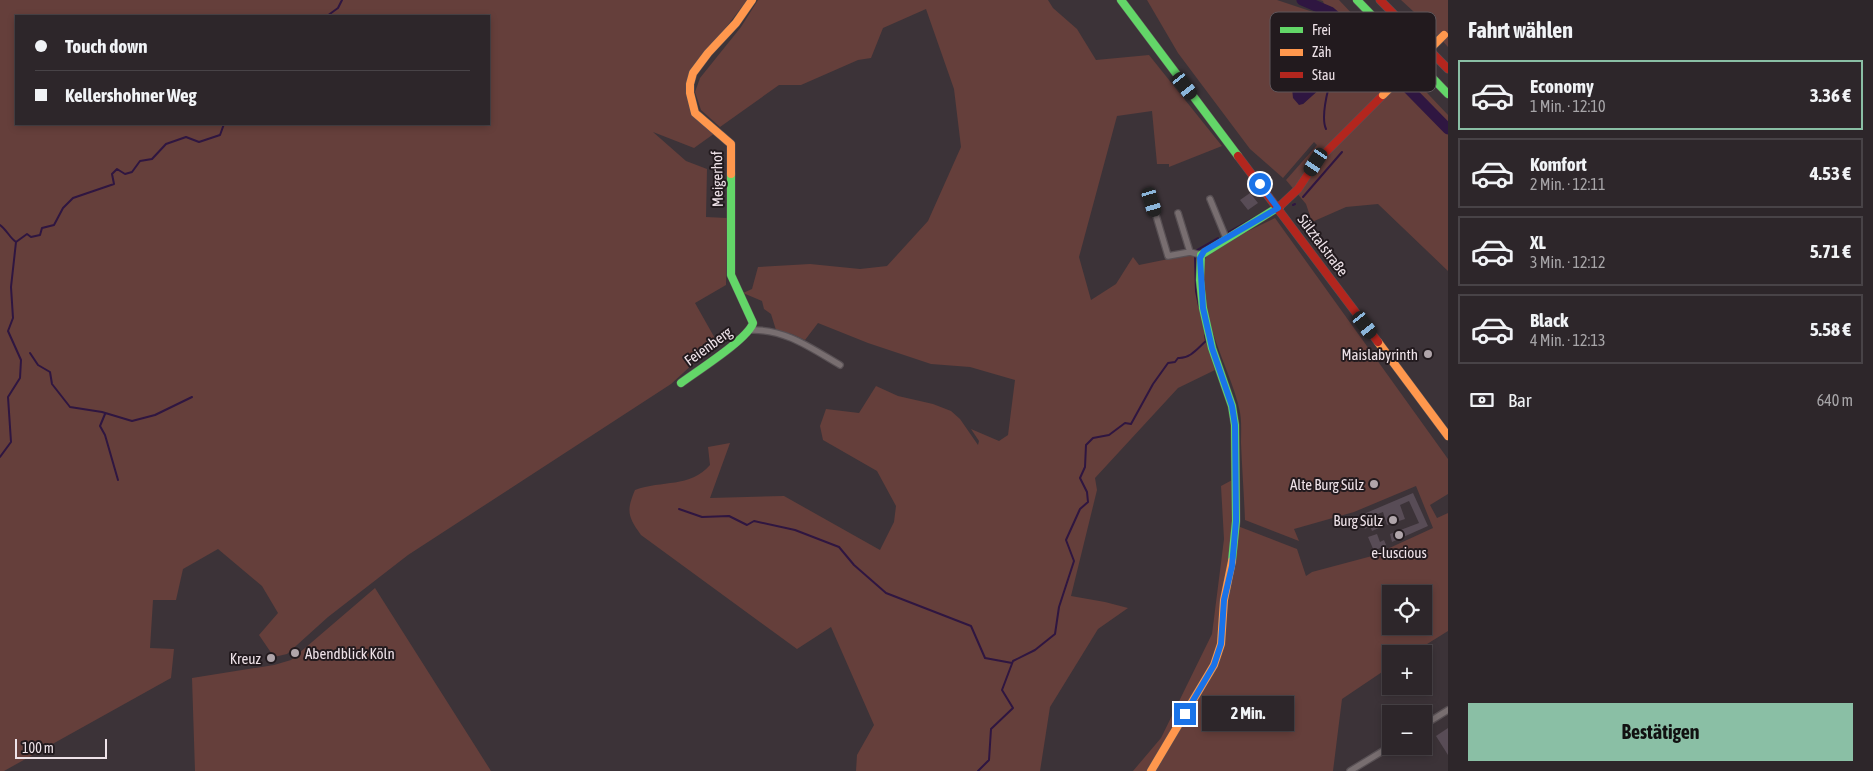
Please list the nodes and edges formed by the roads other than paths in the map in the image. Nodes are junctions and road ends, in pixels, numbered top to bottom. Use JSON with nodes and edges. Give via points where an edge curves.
{"nodes":[{"id":1,"x":752,"y":0,"type":"edge"},
{"id":2,"x":1120,"y":0,"type":"edge"},
{"id":3,"x":1356,"y":0,"type":"edge"},
{"id":4,"x":1380,"y":0,"type":"edge"},
{"id":5,"x":1368,"y":12,"type":"edge"},
{"id":6,"x":1392,"y":12,"type":"edge"},
{"id":7,"x":1446,"y":33,"type":"edge"},
{"id":8,"x":1436,"y":43,"type":"edge"},
{"id":9,"x":1436,"y":57,"type":"edge"},
{"id":10,"x":1448,"y":69,"type":"edge"},
{"id":11,"x":1436,"y":82,"type":"edge"},
{"id":12,"x":1386,"y":92,"type":"edge"},
{"id":13,"x":1448,"y":94,"type":"edge"},
{"id":14,"x":1210,"y":199,"type":"dead end"},
{"id":15,"x":1152,"y":202,"type":"dead end"},
{"id":16,"x":1278,"y":208,"type":"junction"},
{"id":17,"x":1178,"y":213,"type":"dead end"},
{"id":18,"x":1226,"y":238,"type":"junction"},
{"id":19,"x":1190,"y":252,"type":"junction"},
{"id":20,"x":1201,"y":255,"type":"junction"},
{"id":21,"x":731,"y":275,"type":"joint"},
{"id":22,"x":751,"y":330,"type":"junction"},
{"id":23,"x":840,"y":365,"type":"dead end"},
{"id":24,"x":681,"y":383,"type":"dead end"},
{"id":25,"x":1448,"y":436,"type":"edge"},
{"id":26,"x":1448,"y":710,"type":"edge"},
{"id":27,"x":1432,"y":720,"type":"edge"},
{"id":28,"x":1382,"y":751,"type":"edge"},
{"id":29,"x":1151,"y":771,"type":"edge"},
{"id":30,"x":1350,"y":771,"type":"edge"}],
"edges":[{"from":1,"to":21,"type":"main road","name":"Meigerhof","via":[[736,23],[708,52],[690,84],[695,113],[731,144]]},
{"from":2,"to":16,"type":"main road","name":"Sülztalstraße"},
{"from":3,"to":5,"type":"main road"},
{"from":4,"to":6,"type":"main road"},
{"from":7,"to":8,"type":"main road","bridge":true},
{"from":9,"to":10,"type":"main road"},
{"from":11,"to":13,"type":"main road"},
{"from":12,"to":16,"type":"main road","bridge":true,"via":[[1316,162],[1298,189]]},
{"from":14,"to":18,"type":"street"},
{"from":15,"to":19,"type":"street","via":[[1168,256]]},
{"from":16,"to":18,"type":"main road"},
{"from":16,"to":25,"type":"main road","name":"Sülztalstraße"},
{"from":17,"to":19,"type":"street"},
{"from":18,"to":20,"type":"main road"},
{"from":19,"to":20,"type":"street"},
{"from":20,"to":29,"type":"main road","via":[[1203,308],[1235,425],[1236,513],[1232,566],[1224,600],[1221,644],[1214,665]]},
{"from":21,"to":22,"type":"main road","name":"Feienberg","via":[[753,323]]},
{"from":22,"to":23,"type":"street","name":"Feienberg","via":[[787,335]]},
{"from":22,"to":24,"type":"main road","name":"Feienberg"},
{"from":26,"to":27,"type":"street"},
{"from":28,"to":30,"type":"street"}]}
